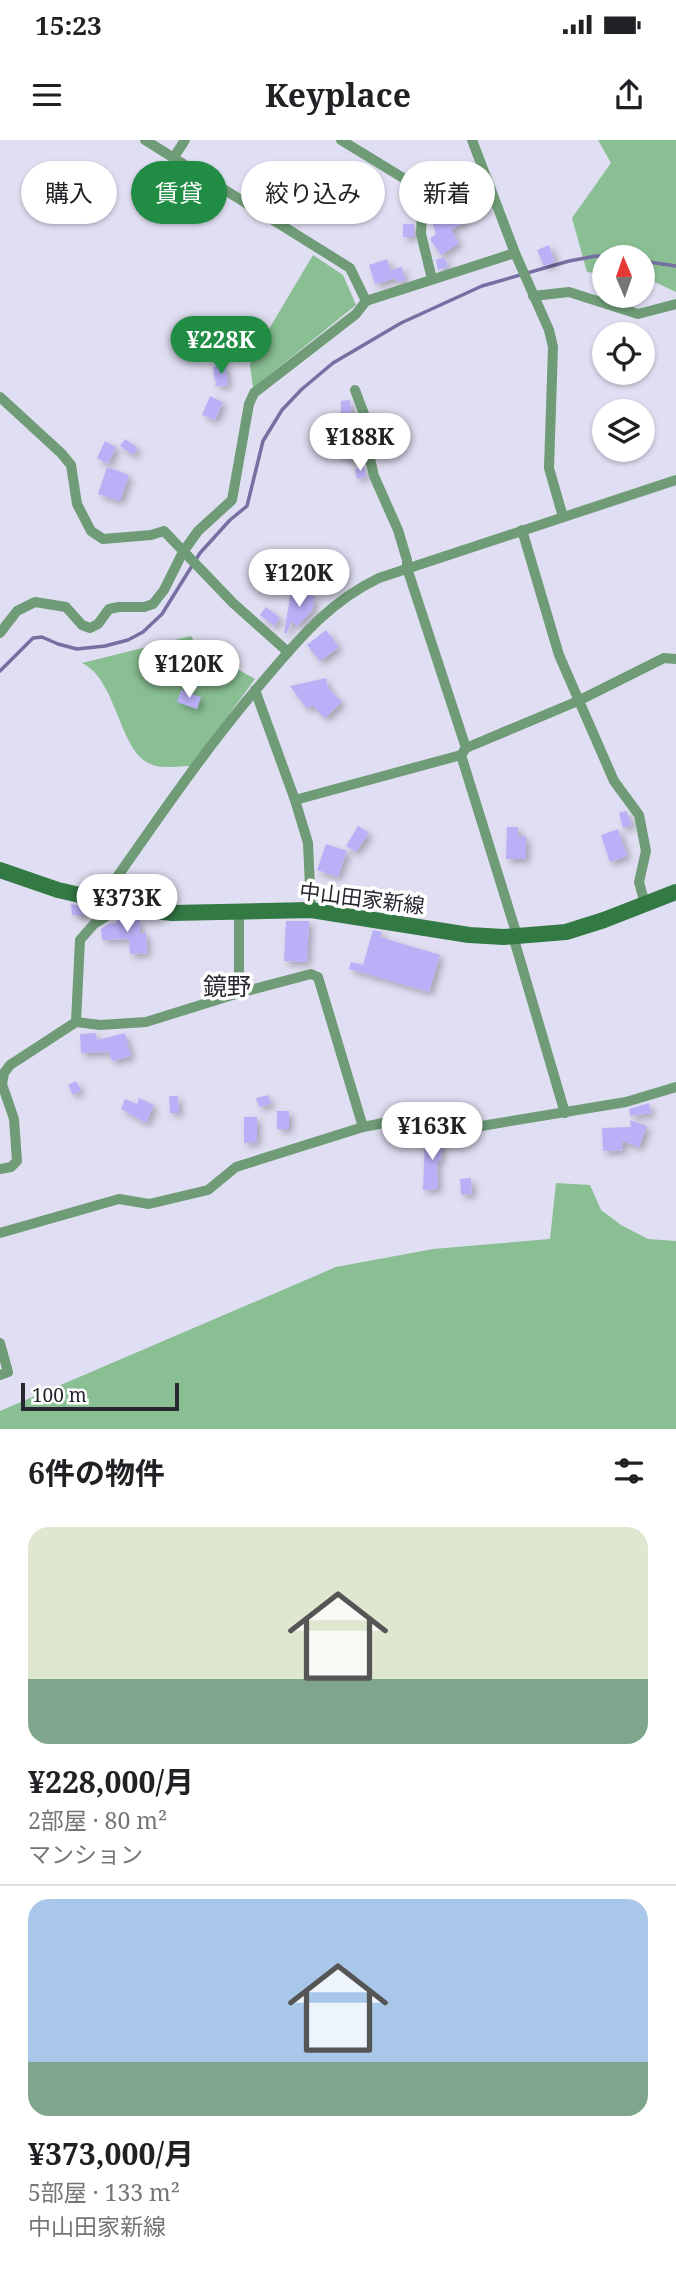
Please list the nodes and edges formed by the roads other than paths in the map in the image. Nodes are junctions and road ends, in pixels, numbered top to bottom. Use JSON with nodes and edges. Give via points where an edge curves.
{"nodes":[{"id":1,"x":145,"y":140,"type":"edge"},
{"id":2,"x":185,"y":140,"type":"edge"},
{"id":3,"x":341,"y":140,"type":"edge"},
{"id":4,"x":472,"y":140,"type":"edge"},
{"id":5,"x":174,"y":157,"type":"junction"},
{"id":6,"x":515,"y":253,"type":"junction"},
{"id":7,"x":432,"y":279,"type":"junction"},
{"id":8,"x":533,"y":296,"type":"junction"},
{"id":9,"x":366,"y":301,"type":"junction"},
{"id":10,"x":676,"y":304,"type":"edge"},
{"id":11,"x":355,"y":390,"type":"dead end"},
{"id":12,"x":0,"y":397,"type":"edge"},
{"id":13,"x":676,"y":480,"type":"edge"},
{"id":14,"x":563,"y":517,"type":"junction"},
{"id":15,"x":522,"y":530,"type":"junction"},
{"id":16,"x":183,"y":552,"type":"junction"},
{"id":17,"x":407,"y":568,"type":"junction"},
{"id":18,"x":0,"y":633,"type":"edge"},
{"id":19,"x":288,"y":652,"type":"junction"},
{"id":20,"x":676,"y":659,"type":"edge"},
{"id":21,"x":255,"y":690,"type":"junction"},
{"id":22,"x":578,"y":701,"type":"junction"},
{"id":23,"x":464,"y":751,"type":"junction"},
{"id":24,"x":295,"y":800,"type":"junction"},
{"id":25,"x":0,"y":870,"type":"edge"},
{"id":26,"x":676,"y":892,"type":"edge"},
{"id":27,"x":108,"y":901,"type":"junction"},
{"id":28,"x":645,"y":904,"type":"junction"},
{"id":29,"x":311,"y":910,"type":"junction"},
{"id":30,"x":239,"y":913,"type":"junction"},
{"id":31,"x":513,"y":936,"type":"junction"},
{"id":32,"x":239,"y":993,"type":"junction"},
{"id":33,"x":76,"y":1022,"type":"junction"},
{"id":34,"x":676,"y":1087,"type":"edge"},
{"id":35,"x":565,"y":1112,"type":"junction"},
{"id":36,"x":363,"y":1128,"type":"junction"},
{"id":37,"x":0,"y":1169,"type":"edge"},
{"id":38,"x":0,"y":1233,"type":"edge"},
{"id":39,"x":0,"y":1343,"type":"edge"},
{"id":40,"x":0,"y":1375,"type":"edge"}],
"edges":[{"from":1,"to":5,"type":"street"},
{"from":2,"to":5,"type":"street"},
{"from":3,"to":7,"type":"street","via":[[423,194],[421,234]]},
{"from":4,"to":6,"type":"street"},
{"from":5,"to":9,"type":"street","via":[[350,268]]},
{"from":6,"to":7,"type":"street"},
{"from":6,"to":8,"type":"street"},
{"from":7,"to":9,"type":"street"},
{"from":8,"to":10,"type":"street","via":[[569,292],[638,314]]},
{"from":8,"to":14,"type":"street","via":[[553,347],[549,468]]},
{"from":9,"to":16,"type":"street","via":[[356,314],[254,393],[232,500]]},
{"from":11,"to":17,"type":"street","via":[[367,422],[373,476],[398,530]]},
{"from":12,"to":16,"type":"street","via":[[71,465],[77,504],[91,531],[103,539],[164,531]]},
{"from":13,"to":14,"type":"street"},
{"from":14,"to":15,"type":"street"},
{"from":15,"to":17,"type":"street"},
{"from":15,"to":22,"type":"street"},
{"from":16,"to":18,"type":"street","via":[[153,604],[109,609],[90,628],[66,607],[35,602],[17,611]]},
{"from":16,"to":19,"type":"street"},
{"from":17,"to":19,"type":"street","via":[[354,590],[320,616]]},
{"from":17,"to":23,"type":"street"},
{"from":19,"to":21,"type":"street"},
{"from":20,"to":22,"type":"street","via":[[664,658]]},
{"from":21,"to":24,"type":"street"},
{"from":21,"to":27,"type":"street","via":[[155,821],[106,893]]},
{"from":22,"to":23,"type":"street"},
{"from":22,"to":28,"type":"street","via":[[614,781],[639,816],[646,851],[639,882]]},
{"from":23,"to":24,"type":"street"},
{"from":23,"to":31,"type":"street","via":[[515,929]]},
{"from":24,"to":29,"type":"street","via":[[307,843]]},
{"from":25,"to":27,"type":"main road","name":"中山田家新線"},
{"from":26,"to":28,"type":"main road","name":"中山田家新線"},
{"from":27,"to":30,"type":"main road","name":"中山田家新線","via":[[172,913]]},
{"from":27,"to":33,"type":"street","via":[[111,913],[80,940]]},
{"from":28,"to":31,"type":"main road","name":"中山田家新線","via":[[566,932]]},
{"from":29,"to":30,"type":"main road","name":"中山田家新線"},
{"from":29,"to":31,"type":"main road","name":"中山田家新線","via":[[469,934]]},
{"from":30,"to":32,"type":"street"},
{"from":31,"to":35,"type":"street"},
{"from":32,"to":33,"type":"street","via":[[146,1022]]},
{"from":32,"to":36,"type":"street","via":[[311,974],[318,977]]},
{"from":33,"to":37,"type":"street","via":[[4,1073],[2,1084],[14,1119],[17,1161]]},
{"from":34,"to":35,"type":"street","via":[[626,1102]]},
{"from":35,"to":36,"type":"street","via":[[463,1129],[413,1120]]},
{"from":36,"to":38,"type":"street","via":[[236,1167],[208,1190],[149,1203],[118,1199]]},
{"from":39,"to":40,"type":"street","via":[[8,1372]]}]}
